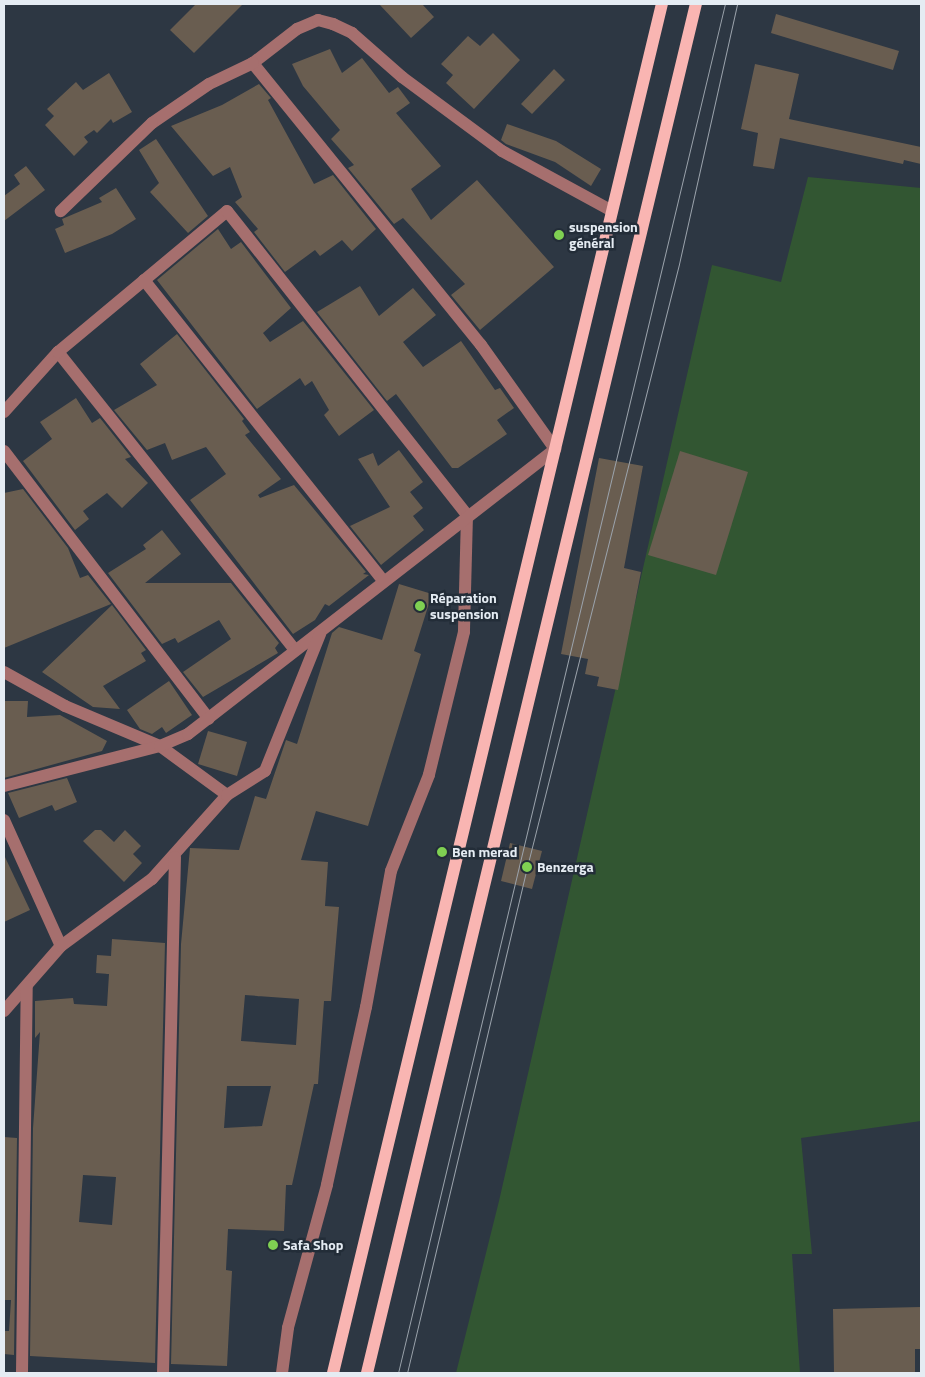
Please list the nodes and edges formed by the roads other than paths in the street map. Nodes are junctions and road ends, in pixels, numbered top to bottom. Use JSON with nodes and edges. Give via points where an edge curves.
{"nodes":[{"id":1,"x":662,"y":4,"type":"edge"},
{"id":2,"x":696,"y":4,"type":"edge"},
{"id":3,"x":253,"y":64,"type":"junction"},
{"id":4,"x":61,"y":211,"type":"dead end"},
{"id":5,"x":612,"y":212,"type":"junction"},
{"id":6,"x":144,"y":280,"type":"junction"},
{"id":7,"x":58,"y":352,"type":"junction"},
{"id":8,"x":4,"y":412,"type":"edge"},
{"id":9,"x":555,"y":449,"type":"junction"},
{"id":10,"x":4,"y":451,"type":"edge"},
{"id":11,"x":467,"y":515,"type":"junction"},
{"id":12,"x":383,"y":580,"type":"junction"},
{"id":13,"x":320,"y":634,"type":"junction"},
{"id":14,"x":295,"y":650,"type":"junction"},
{"id":15,"x":4,"y":672,"type":"edge"},
{"id":16,"x":209,"y":718,"type":"junction"},
{"id":17,"x":160,"y":746,"type":"junction"},
{"id":18,"x":4,"y":786,"type":"edge"},
{"id":19,"x":227,"y":795,"type":"junction"},
{"id":20,"x":4,"y":820,"type":"edge"},
{"id":21,"x":175,"y":857,"type":"junction"},
{"id":22,"x":61,"y":946,"type":"junction"},
{"id":23,"x":27,"y":986,"type":"junction"},
{"id":24,"x":4,"y":1011,"type":"edge"},
{"id":25,"x":22,"y":1373,"type":"edge"},
{"id":26,"x":163,"y":1373,"type":"edge"},
{"id":27,"x":282,"y":1373,"type":"edge"},
{"id":28,"x":332,"y":1373,"type":"edge"},
{"id":29,"x":367,"y":1373,"type":"edge"}],
"edges":[{"from":1,"to":5,"type":"main road"},
{"from":2,"to":29,"type":"main road"},
{"from":3,"to":4,"type":"street","via":[[209,84],[152,122]]},
{"from":3,"to":5,"type":"street","via":[[279,39],[297,29],[318,20],[333,24],[352,34],[402,77],[502,151]]},
{"from":3,"to":9,"type":"street","via":[[481,345]]},
{"from":5,"to":9,"type":"main road"},
{"from":6,"to":7,"type":"street"},
{"from":6,"to":11,"type":"street","via":[[226,211]]},
{"from":6,"to":12,"type":"street"},
{"from":7,"to":8,"type":"street"},
{"from":7,"to":14,"type":"street"},
{"from":9,"to":11,"type":"street"},
{"from":9,"to":28,"type":"main road"},
{"from":10,"to":16,"type":"street"},
{"from":11,"to":12,"type":"street"},
{"from":11,"to":27,"type":"street","via":[[464,632],[429,774],[391,871],[364,1016],[327,1185],[288,1328]]},
{"from":12,"to":13,"type":"street"},
{"from":13,"to":14,"type":"street"},
{"from":13,"to":19,"type":"street","via":[[265,771]]},
{"from":14,"to":16,"type":"street"},
{"from":15,"to":17,"type":"street","via":[[65,706]]},
{"from":16,"to":17,"type":"street","via":[[188,734]]},
{"from":17,"to":18,"type":"street"},
{"from":17,"to":19,"type":"street"},
{"from":19,"to":21,"type":"street"},
{"from":20,"to":22,"type":"street"},
{"from":21,"to":22,"type":"street","via":[[152,879]]},
{"from":21,"to":26,"type":"street"},
{"from":22,"to":23,"type":"street"},
{"from":23,"to":24,"type":"street"},
{"from":23,"to":25,"type":"street"}]}
